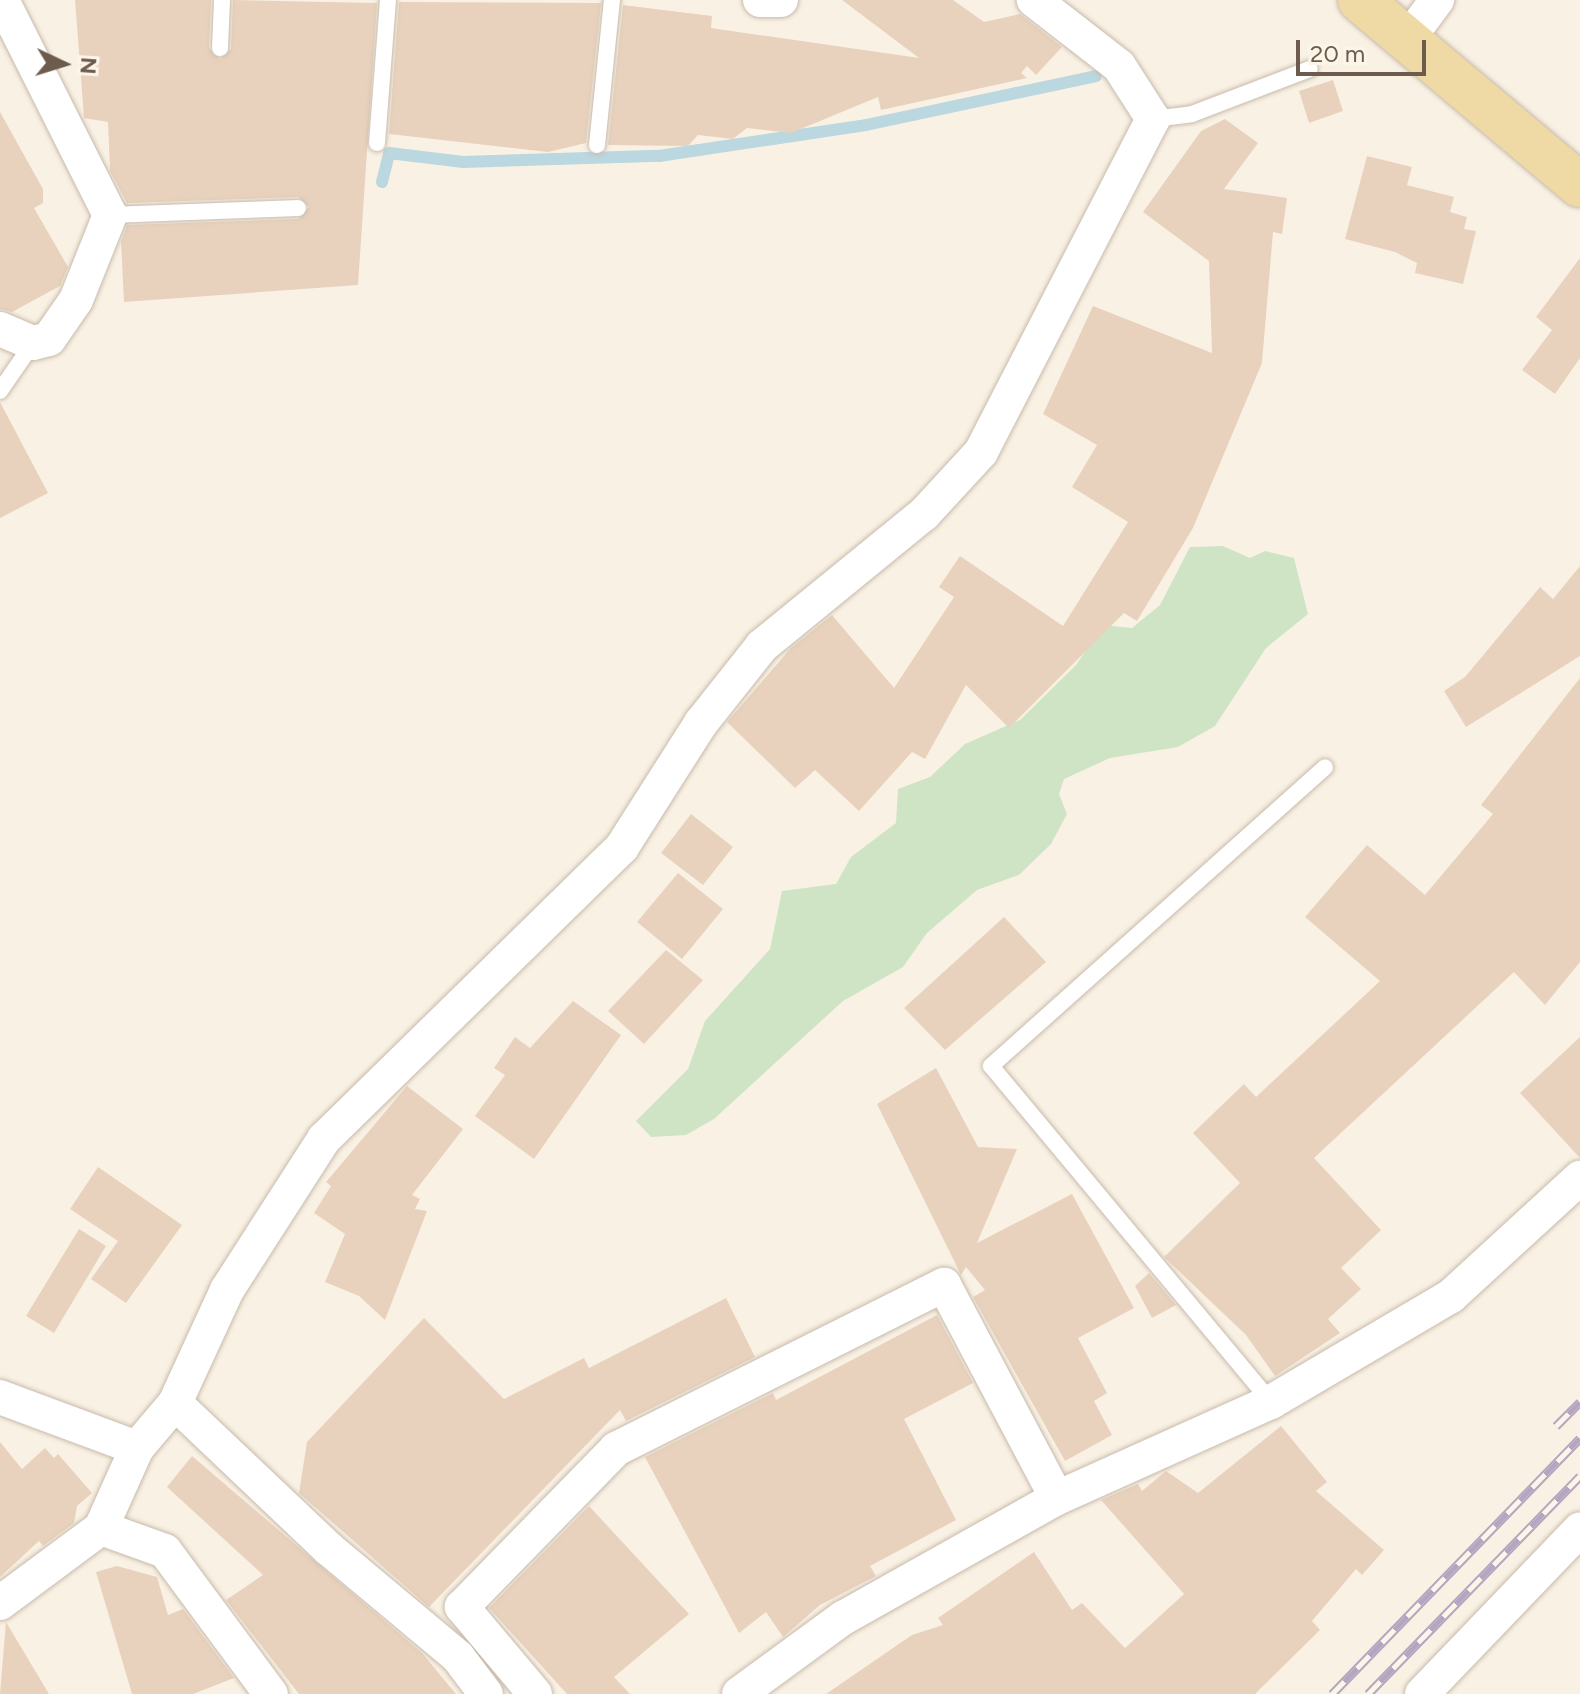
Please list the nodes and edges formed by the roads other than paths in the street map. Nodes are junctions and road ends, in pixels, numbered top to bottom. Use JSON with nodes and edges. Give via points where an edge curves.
{"nodes":[{"id":1,"x":2,"y":0,"type":"edge"},
{"id":2,"x":222,"y":0,"type":"edge"},
{"id":3,"x":388,"y":0,"type":"edge"},
{"id":4,"x":612,"y":0,"type":"edge"},
{"id":5,"x":760,"y":0,"type":"edge"},
{"id":6,"x":781,"y":0,"type":"edge"},
{"id":7,"x":1034,"y":0,"type":"edge"},
{"id":8,"x":1360,"y":0,"type":"edge"},
{"id":9,"x":1437,"y":0,"type":"edge"},
{"id":10,"x":1408,"y":39,"type":"junction"},
{"id":11,"x":220,"y":48,"type":"dead end"},
{"id":12,"x":1310,"y":69,"type":"dead end"},
{"id":13,"x":1153,"y":119,"type":"junction"},
{"id":14,"x":377,"y":143,"type":"dead end"},
{"id":15,"x":597,"y":145,"type":"dead end"},
{"id":16,"x":1580,"y":185,"type":"edge"},
{"id":17,"x":298,"y":208,"type":"dead end"},
{"id":18,"x":110,"y":215,"type":"junction"},
{"id":19,"x":0,"y":329,"type":"edge"},
{"id":20,"x":33,"y":343,"type":"junction"},
{"id":21,"x":0,"y":391,"type":"edge"},
{"id":22,"x":1325,"y":767,"type":"dead end"},
{"id":23,"x":1580,"y":1178,"type":"edge"},
{"id":24,"x":0,"y":1397,"type":"edge"},
{"id":25,"x":1271,"y":1402,"type":"junction"},
{"id":26,"x":175,"y":1403,"type":"junction"},
{"id":27,"x":137,"y":1448,"type":"junction"},
{"id":28,"x":1057,"y":1498,"type":"junction"},
{"id":29,"x":101,"y":1528,"type":"junction"},
{"id":30,"x":1580,"y":1529,"type":"edge"},
{"id":31,"x":0,"y":1603,"type":"edge"},
{"id":32,"x":271,"y":1694,"type":"edge"},
{"id":33,"x":486,"y":1694,"type":"edge"},
{"id":34,"x":535,"y":1694,"type":"edge"},
{"id":35,"x":739,"y":1694,"type":"edge"},
{"id":36,"x":1422,"y":1694,"type":"edge"}],
"edges":[{"from":1,"to":18,"type":"street"},
{"from":2,"to":11,"type":"lane"},
{"from":3,"to":14,"type":"lane"},
{"from":4,"to":15,"type":"lane"},
{"from":5,"to":6,"type":"street"},
{"from":7,"to":13,"type":"street","via":[[1119,66]]},
{"from":8,"to":10,"type":"main road"},
{"from":9,"to":10,"type":"street"},
{"from":10,"to":16,"type":"main road"},
{"from":12,"to":13,"type":"lane","via":[[1192,114]]},
{"from":13,"to":26,"type":"street","via":[[981,452],[924,514],[762,646],[701,723],[622,847],[324,1139],[227,1290]]},
{"from":17,"to":18,"type":"lane"},
{"from":18,"to":20,"type":"street","via":[[76,300],[49,339]]},
{"from":19,"to":20,"type":"street"},
{"from":20,"to":21,"type":"lane"},
{"from":22,"to":25,"type":"lane","via":[[991,1066]]},
{"from":23,"to":25,"type":"street","via":[[1451,1296]]},
{"from":24,"to":27,"type":"street"},
{"from":25,"to":28,"type":"street"},
{"from":26,"to":27,"type":"street"},
{"from":26,"to":33,"type":"street","via":[[329,1549],[458,1657]]},
{"from":27,"to":29,"type":"street"},
{"from":28,"to":34,"type":"street","via":[[944,1285],[616,1449],[462,1607]]},
{"from":28,"to":35,"type":"street","via":[[843,1618]]},
{"from":29,"to":31,"type":"street"},
{"from":29,"to":32,"type":"street","via":[[165,1551]]},
{"from":30,"to":36,"type":"street"}]}
